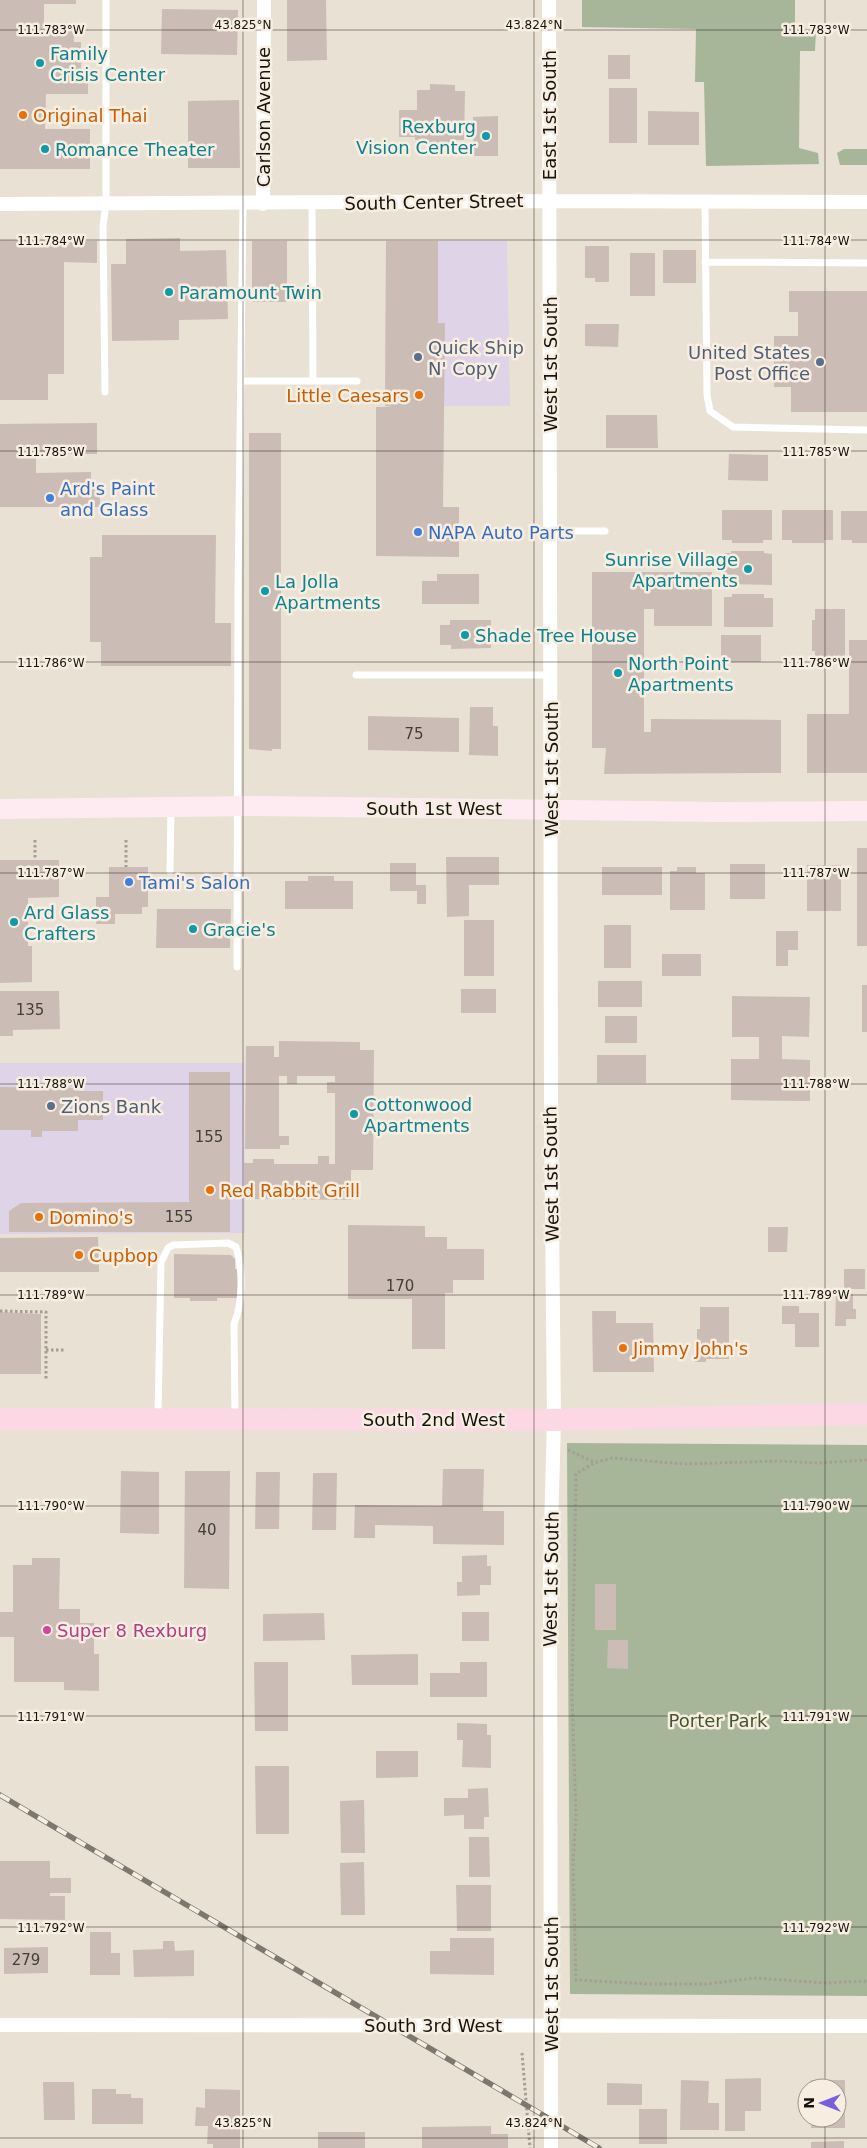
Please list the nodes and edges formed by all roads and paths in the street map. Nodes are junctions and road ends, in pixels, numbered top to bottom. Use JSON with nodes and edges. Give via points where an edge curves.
{"nodes":[{"id":1,"x":106,"y":0,"type":"edge"},
{"id":2,"x":264,"y":0,"type":"edge"},
{"id":3,"x":549,"y":0,"type":"edge"},
{"id":4,"x":549,"y":201,"type":"junction"},
{"id":5,"x":705,"y":202,"type":"junction"},
{"id":6,"x":867,"y":202,"type":"edge"},
{"id":7,"x":0,"y":204,"type":"edge"},
{"id":8,"x":106,"y":204,"type":"junction"},
{"id":9,"x":243,"y":204,"type":"junction"},
{"id":10,"x":262,"y":204,"type":"junction"},
{"id":11,"x":312,"y":204,"type":"junction"},
{"id":12,"x":705,"y":262,"type":"junction"},
{"id":13,"x":867,"y":263,"type":"edge"},
{"id":14,"x":242,"y":381,"type":"junction"},
{"id":15,"x":313,"y":381,"type":"junction"},
{"id":16,"x":357,"y":381,"type":"dead end"},
{"id":17,"x":105,"y":392,"type":"dead end"},
{"id":18,"x":867,"y":430,"type":"edge"},
{"id":19,"x":550,"y":531,"type":"junction"},
{"id":20,"x":605,"y":531,"type":"dead end"},
{"id":21,"x":356,"y":675,"type":"dead end"},
{"id":22,"x":551,"y":675,"type":"junction"},
{"id":23,"x":170,"y":807,"type":"junction"},
{"id":24,"x":236,"y":807,"type":"junction"},
{"id":25,"x":552,"y":808,"type":"junction"},
{"id":26,"x":0,"y":809,"type":"edge"},
{"id":27,"x":867,"y":811,"type":"edge"},
{"id":28,"x":35,"y":840,"type":"dead end"},
{"id":29,"x":126,"y":840,"type":"dead end"},
{"id":30,"x":35,"y":858,"type":"dead end"},
{"id":31,"x":126,"y":867,"type":"dead end"},
{"id":32,"x":170,"y":871,"type":"dead end"},
{"id":33,"x":237,"y":967,"type":"dead end"},
{"id":34,"x":0,"y":1310,"type":"edge"},
{"id":35,"x":46,"y":1350,"type":"junction"},
{"id":36,"x":65,"y":1350,"type":"dead end"},
{"id":37,"x":46,"y":1380,"type":"dead end"},
{"id":38,"x":867,"y":1414,"type":"edge"},
{"id":39,"x":0,"y":1418,"type":"edge"},
{"id":40,"x":158,"y":1419,"type":"junction"},
{"id":41,"x":235,"y":1419,"type":"junction"},
{"id":42,"x":554,"y":1420,"type":"junction"},
{"id":43,"x":564,"y":1448,"type":"dead end"},
{"id":44,"x":867,"y":1460,"type":"edge"},
{"id":45,"x":594,"y":1462,"type":"junction"},
{"id":46,"x":867,"y":1981,"type":"edge"},
{"id":47,"x":0,"y":2025,"type":"edge"},
{"id":48,"x":551,"y":2026,"type":"junction"},
{"id":49,"x":867,"y":2026,"type":"edge"},
{"id":50,"x":522,"y":2053,"type":"dead end"},
{"id":51,"x":530,"y":2148,"type":"edge"},
{"id":52,"x":551,"y":2148,"type":"edge"}],
"edges":[{"from":1,"to":8,"type":"lane"},
{"from":2,"to":10,"type":"street","name":"Carlson Avenue"},
{"from":3,"to":4,"type":"street","name":"East 1st South"},
{"from":4,"to":5,"type":"street","name":"South Center Street"},
{"from":4,"to":11,"type":"street","name":"South Center Street"},
{"from":4,"to":19,"type":"street","name":"West 1st South"},
{"from":5,"to":6,"type":"street","name":"South Center Street"},
{"from":5,"to":12,"type":"lane"},
{"from":7,"to":8,"type":"street","name":"South Center Street"},
{"from":8,"to":9,"type":"street","name":"South Center Street"},
{"from":8,"to":17,"type":"lane","via":[[103,226]]},
{"from":9,"to":10,"type":"street","name":"South Center Street"},
{"from":9,"to":14,"type":"lane"},
{"from":10,"to":11,"type":"street","name":"South Center Street"},
{"from":11,"to":15,"type":"lane"},
{"from":12,"to":13,"type":"lane"},
{"from":12,"to":18,"type":"lane","via":[[710,411],[733,427]]},
{"from":14,"to":15,"type":"lane"},
{"from":14,"to":24,"type":"lane"},
{"from":15,"to":16,"type":"lane"},
{"from":19,"to":20,"type":"lane"},
{"from":19,"to":22,"type":"street","name":"West 1st South"},
{"from":21,"to":22,"type":"lane"},
{"from":22,"to":25,"type":"street","name":"West 1st South"},
{"from":23,"to":24,"type":"street","name":"South 1st West"},
{"from":23,"to":26,"type":"street","name":"South 1st West"},
{"from":23,"to":32,"type":"lane"},
{"from":24,"to":25,"type":"street","name":"South 1st West"},
{"from":24,"to":33,"type":"lane"},
{"from":25,"to":27,"type":"street","name":"South 1st West"},
{"from":25,"to":42,"type":"street","name":"West 1st South"},
{"from":28,"to":30,"type":"path"},
{"from":29,"to":31,"type":"path"},
{"from":34,"to":35,"type":"path","via":[[46,1312]]},
{"from":35,"to":36,"type":"path"},
{"from":35,"to":37,"type":"path"},
{"from":38,"to":42,"type":"main road","name":"South 2nd West"},
{"from":39,"to":40,"type":"main road","name":"South 2nd West"},
{"from":40,"to":41,"type":"main road","name":"South 2nd West"},
{"from":40,"to":41,"type":"lane","via":[[161,1262],[173,1244],[228,1243],[236,1247],[240,1258],[239,1311],[234,1324]]},
{"from":41,"to":42,"type":"main road","name":"South 2nd West"},
{"from":42,"to":48,"type":"street","name":"West 1st South","via":[[550,1569]]},
{"from":43,"to":45,"type":"path"},
{"from":44,"to":45,"type":"path","via":[[684,1464],[612,1458]]},
{"from":45,"to":46,"type":"path","via":[[576,1474],[572,1695],[576,1980],[650,1984],[707,1984],[754,1978],[825,1983]]},
{"from":47,"to":48,"type":"street","name":"South 3rd West"},
{"from":48,"to":49,"type":"street","name":"South 3rd West"},
{"from":48,"to":52,"type":"street","name":"West 1st South"},
{"from":50,"to":51,"type":"path"}]}
